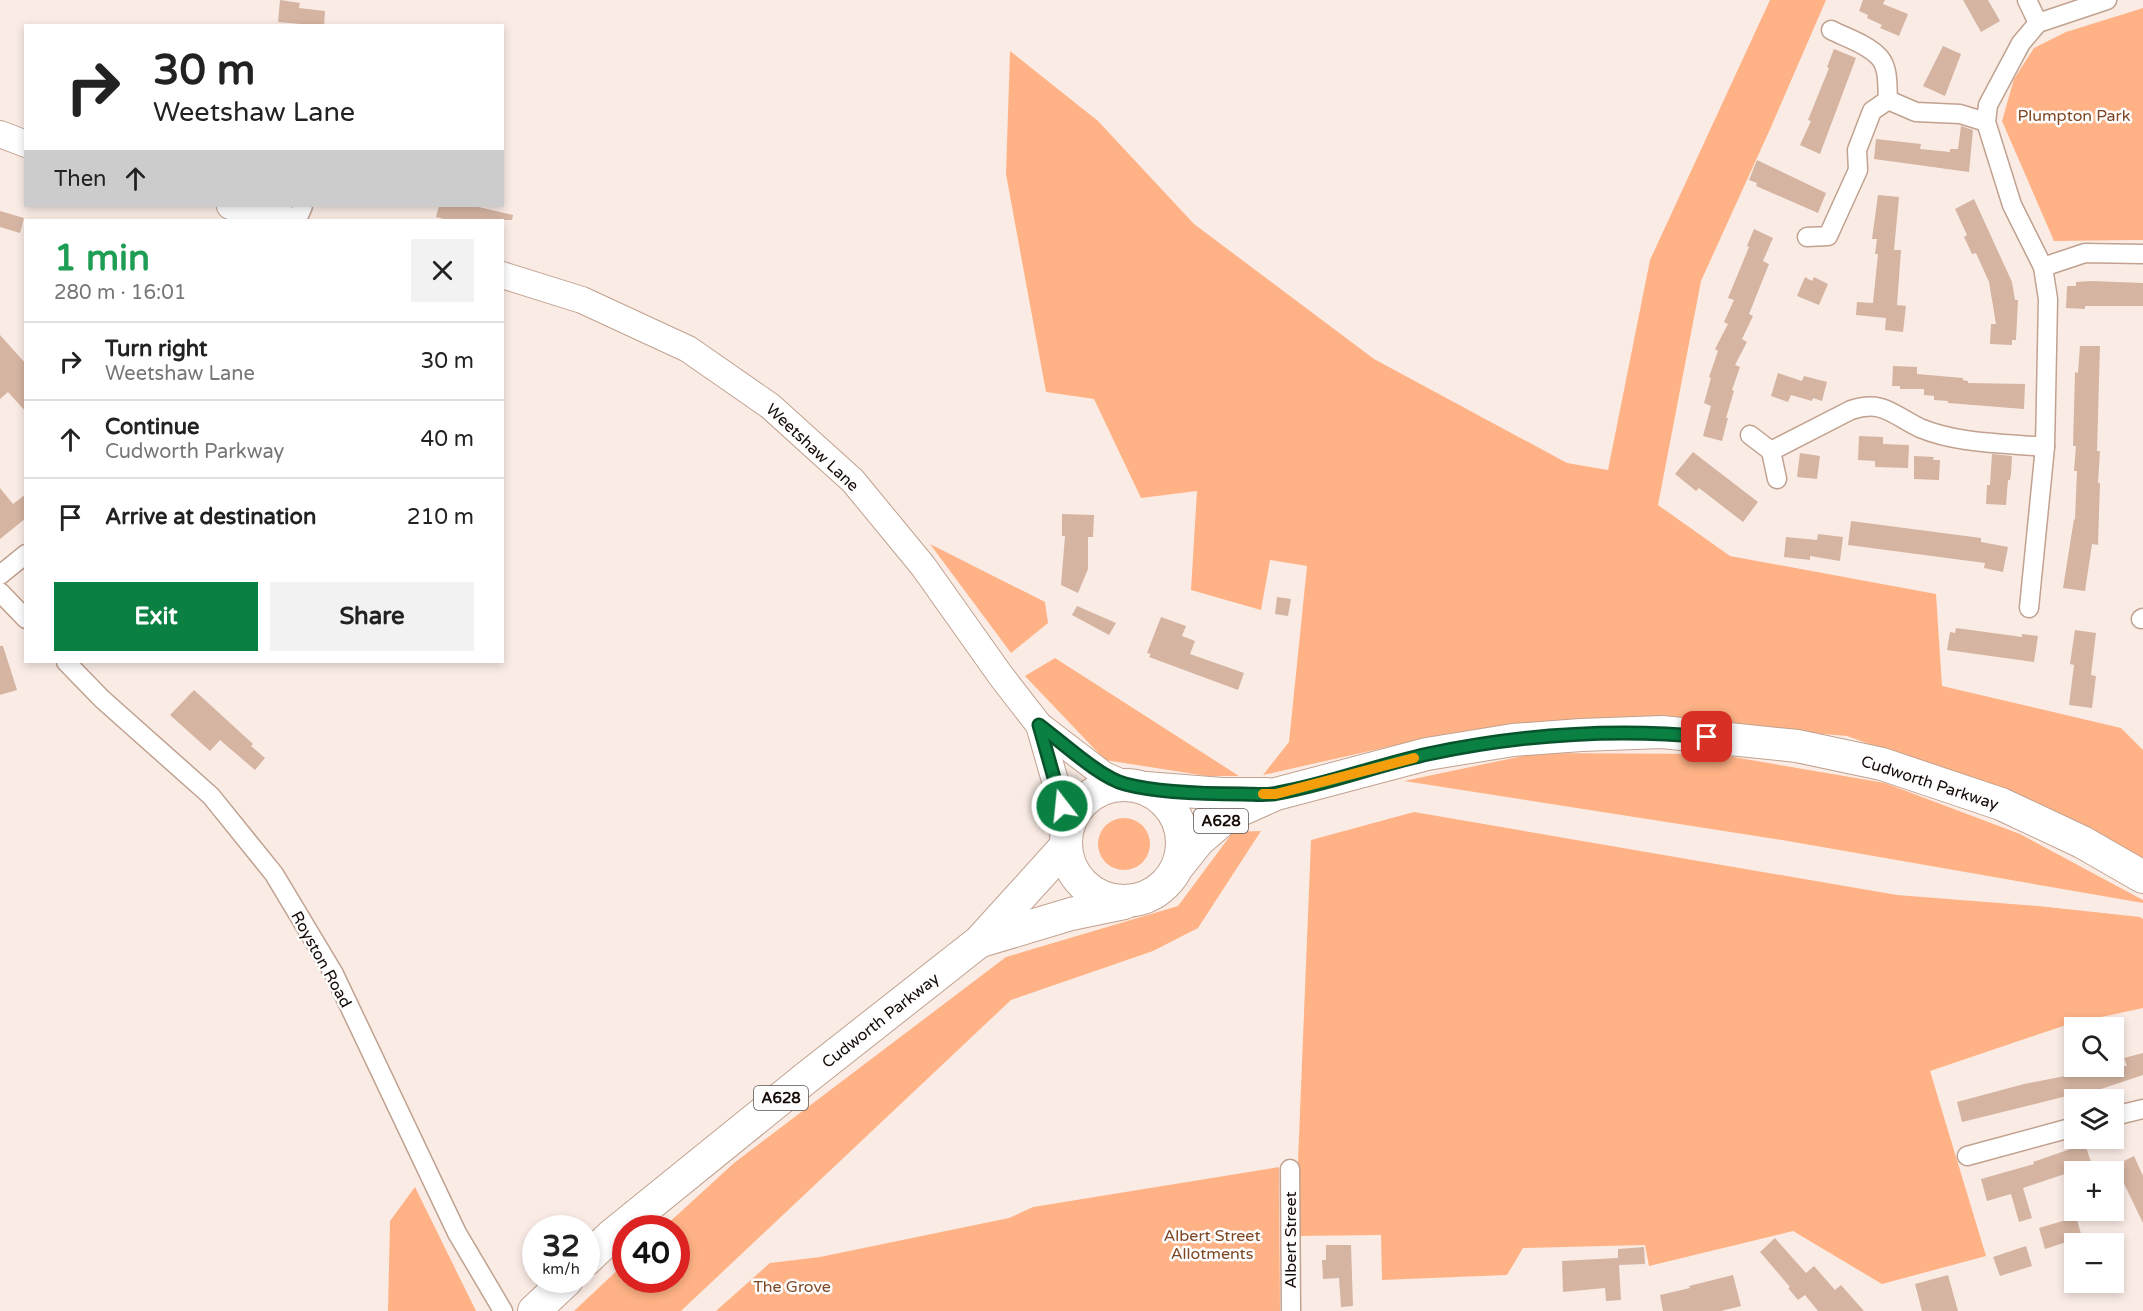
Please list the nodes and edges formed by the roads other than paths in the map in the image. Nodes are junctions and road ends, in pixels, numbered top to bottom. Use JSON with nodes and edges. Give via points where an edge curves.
{"nodes":[{"id":1,"x":2027,"y":0,"type":"edge"},
{"id":2,"x":2107,"y":0,"type":"edge"},
{"id":3,"x":2038,"y":23,"type":"junction"},
{"id":4,"x":1831,"y":30,"type":"dead end"},
{"id":5,"x":1888,"y":100,"type":"junction"},
{"id":6,"x":1986,"y":123,"type":"junction"},
{"id":7,"x":0,"y":134,"type":"edge"},
{"id":8,"x":24,"y":143,"type":"edge"},
{"id":9,"x":234,"y":207,"type":"edge"},
{"id":10,"x":284,"y":219,"type":"edge"},
{"id":11,"x":1807,"y":237,"type":"dead end"},
{"id":12,"x":2143,"y":254,"type":"edge"},
{"id":13,"x":2043,"y":267,"type":"junction"},
{"id":14,"x":504,"y":276,"type":"edge"},
{"id":15,"x":1750,"y":435,"type":"dead end"},
{"id":16,"x":2045,"y":447,"type":"junction"},
{"id":17,"x":1771,"y":451,"type":"junction"},
{"id":18,"x":1777,"y":479,"type":"dead end"},
{"id":19,"x":24,"y":556,"type":"edge"},
{"id":20,"x":0,"y":575,"type":"edge"},
{"id":21,"x":0,"y":592,"type":"edge"},
{"id":22,"x":2029,"y":608,"type":"dead end"},
{"id":23,"x":24,"y":617,"type":"edge"},
{"id":24,"x":67,"y":663,"type":"edge"},
{"id":25,"x":1039,"y":725,"type":"junction"},
{"id":26,"x":1135,"y":786,"type":"junction"},
{"id":27,"x":1276,"y":794,"type":"junction"},
{"id":28,"x":1067,"y":836,"type":"junction"},
{"id":29,"x":1179,"y":865,"type":"junction"},
{"id":30,"x":2143,"y":877,"type":"edge"},
{"id":31,"x":1135,"y":900,"type":"junction"},
{"id":32,"x":980,"y":941,"type":"junction"},
{"id":33,"x":2143,"y":1109,"type":"edge"},
{"id":34,"x":2124,"y":1114,"type":"edge"},
{"id":35,"x":2064,"y":1129,"type":"edge"},
{"id":36,"x":1967,"y":1156,"type":"dead end"},
{"id":37,"x":1290,"y":1169,"type":"dead end"},
{"id":38,"x":600,"y":1247,"type":"edge"},
{"id":39,"x":553,"y":1293,"type":"edge"},
{"id":40,"x":503,"y":1311,"type":"edge"},
{"id":41,"x":534,"y":1311,"type":"edge"},
{"id":42,"x":1291,"y":1311,"type":"edge"}],
"edges":[{"from":1,"to":3,"type":"street"},
{"from":2,"to":3,"type":"street"},
{"from":3,"to":6,"type":"street","via":[[2001,78],[1988,105]]},
{"from":4,"to":5,"type":"street","via":[[1880,59],[1886,73]]},
{"from":5,"to":6,"type":"street","via":[[1916,112],[1960,114]]},
{"from":5,"to":11,"type":"street","via":[[1872,111],[1857,150],[1858,170],[1828,236]]},
{"from":6,"to":13,"type":"street","via":[[2012,205]]},
{"from":7,"to":8,"type":"street"},
{"from":9,"to":10,"type":"street"},
{"from":12,"to":13,"type":"street","via":[[2085,253]]},
{"from":13,"to":16,"type":"street","via":[[2048,299]]},
{"from":14,"to":25,"type":"street","name":"Weetshaw Lane","via":[[582,300],[688,349],[770,406],[854,482],[923,566]]},
{"from":15,"to":17,"type":"street"},
{"from":16,"to":17,"type":"street","via":[[1951,438],[1920,428],[1893,411],[1865,405]]},
{"from":16,"to":22,"type":"street"},
{"from":17,"to":18,"type":"street"},
{"from":19,"to":20,"type":"street"},
{"from":21,"to":23,"type":"street"},
{"from":24,"to":40,"type":"street","name":"Royston Road","via":[[211,796],[274,874],[334,974],[456,1233]]},
{"from":25,"to":26,"type":"street","name":"Weetshaw Lane","via":[[1104,775]]},
{"from":25,"to":28,"type":"street","name":"Weetshaw Lane"},
{"from":26,"to":27,"type":"highway","name":"Cudworth Parkway","number":"A628","via":[[1222,794]]},
{"from":26,"to":28,"type":"highway","name":"Cudworth Parkway","number":"A628","via":[[1106,787],[1089,796],[1076,809]]},
{"from":26,"to":29,"type":"highway","number":"A628","via":[[1161,797],[1174,811],[1183,847]]},
{"from":27,"to":29,"type":"highway","name":"Cudworth Parkway","number":"A628","via":[[1227,816],[1199,840]]},
{"from":27,"to":30,"type":"highway","name":"Cudworth Parkway","number":"A628","via":[[1427,754],[1502,742],[1662,732],[1797,746],[1882,764],[2001,804],[2082,842]]},
{"from":28,"to":31,"type":"highway","via":[[1070,865],[1081,882],[1096,894],[1115,901]]},
{"from":28,"to":32,"type":"highway","name":"Cudworth Parkway","number":"A628"},
{"from":29,"to":31,"type":"highway","name":"Cudworth Parkway","number":"A628","via":[[1153,894]]},
{"from":31,"to":32,"type":"highway","name":"Cudworth Parkway","number":"A628"},
{"from":32,"to":38,"type":"highway","name":"Cudworth Parkway","number":"A628"},
{"from":33,"to":34,"type":"street"},
{"from":35,"to":36,"type":"street"},
{"from":37,"to":42,"type":"street","name":"Albert Street"},
{"from":39,"to":41,"type":"highway"}]}
